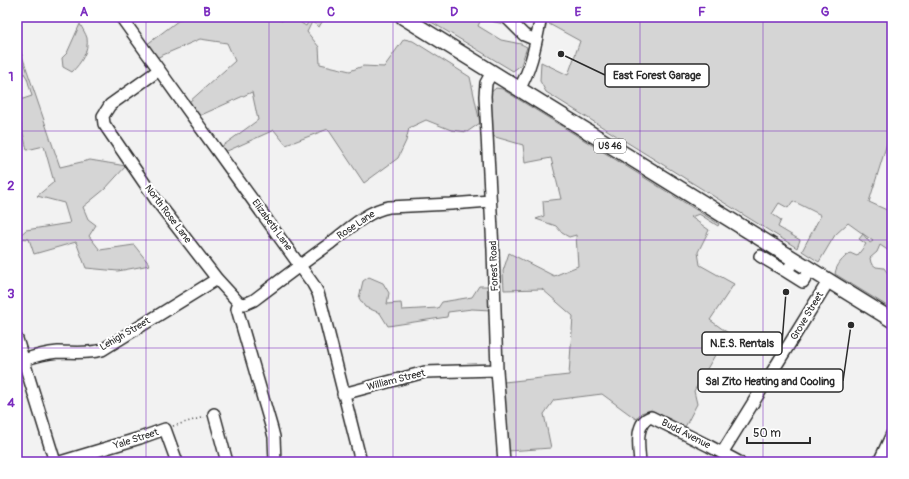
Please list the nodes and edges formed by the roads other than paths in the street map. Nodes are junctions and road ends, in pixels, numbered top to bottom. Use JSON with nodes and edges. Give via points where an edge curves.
{"nodes":[{"id":1,"x":121,"y":17,"type":"edge"},
{"id":2,"x":403,"y":17,"type":"edge"},
{"id":3,"x":506,"y":17,"type":"edge"},
{"id":4,"x":541,"y":17,"type":"edge"},
{"id":5,"x":536,"y":40,"type":"junction"},
{"id":6,"x":159,"y":70,"type":"junction"},
{"id":7,"x":492,"y":72,"type":"junction"},
{"id":8,"x":519,"y":89,"type":"junction"},
{"id":9,"x":490,"y":200,"type":"junction"},
{"id":10,"x":760,"y":256,"type":"dead end"},
{"id":11,"x":794,"y":259,"type":"junction"},
{"id":12,"x":301,"y":265,"type":"junction"},
{"id":13,"x":811,"y":269,"type":"junction"},
{"id":14,"x":790,"y":276,"type":"junction"},
{"id":15,"x":217,"y":279,"type":"junction"},
{"id":16,"x":829,"y":280,"type":"junction"},
{"id":17,"x":241,"y":304,"type":"junction"},
{"id":18,"x":892,"y":320,"type":"edge"},
{"id":19,"x":17,"y":339,"type":"edge"},
{"id":20,"x":24,"y":360,"type":"junction"},
{"id":21,"x":497,"y":370,"type":"junction"},
{"id":22,"x":343,"y":394,"type":"junction"},
{"id":23,"x":214,"y":414,"type":"road end"},
{"id":24,"x":892,"y":434,"type":"edge"},
{"id":25,"x":722,"y":453,"type":"junction"},
{"id":26,"x":55,"y":462,"type":"edge"},
{"id":27,"x":60,"y":462,"type":"edge"},
{"id":28,"x":177,"y":462,"type":"edge"},
{"id":29,"x":227,"y":462,"type":"edge"},
{"id":30,"x":275,"y":462,"type":"edge"},
{"id":31,"x":361,"y":462,"type":"edge"},
{"id":32,"x":504,"y":462,"type":"edge"},
{"id":33,"x":640,"y":462,"type":"edge"},
{"id":34,"x":739,"y":462,"type":"edge"},
{"id":35,"x":879,"y":462,"type":"edge"}],
"edges":[{"from":1,"to":6,"type":"street","name":"Elizabeth Lane"},
{"from":2,"to":7,"type":"main road","number":"US 46"},
{"from":3,"to":5,"type":"street","via":[[524,35]]},
{"from":4,"to":5,"type":"street"},
{"from":5,"to":8,"type":"street","via":[[526,77]]},
{"from":6,"to":12,"type":"street","name":"Elizabeth Lane"},
{"from":6,"to":15,"type":"street","name":"North Rose Lane","via":[[110,105],[103,116],[103,122],[156,200]]},
{"from":7,"to":8,"type":"main road","number":"US 46"},
{"from":7,"to":9,"type":"street","name":"Forest Road","via":[[486,83],[485,96]]},
{"from":8,"to":11,"type":"main road","number":"US 46"},
{"from":9,"to":12,"type":"street","name":"Rose Lane","via":[[381,209],[370,214]]},
{"from":9,"to":21,"type":"street","name":"Forest Road"},
{"from":10,"to":14,"type":"street"},
{"from":11,"to":13,"type":"main road","number":"US 46"},
{"from":11,"to":14,"type":"street"},
{"from":12,"to":17,"type":"street","name":"Rose Lane","via":[[254,300]]},
{"from":12,"to":22,"type":"street","name":"Elizabeth Lane","via":[[318,293]]},
{"from":13,"to":14,"type":"street","via":[[804,282]]},
{"from":13,"to":16,"type":"main road","number":"US 46"},
{"from":15,"to":17,"type":"street","name":"North Rose Lane"},
{"from":15,"to":20,"type":"street","name":"Lehigh Street","via":[[102,350],[90,353],[56,352]]},
{"from":16,"to":18,"type":"main road","number":"US 46"},
{"from":16,"to":25,"type":"street","name":"Grove Street","via":[[817,305]]},
{"from":17,"to":30,"type":"street","via":[[237,309],[274,437]]},
{"from":19,"to":20,"type":"street"},
{"from":20,"to":26,"type":"street"},
{"from":21,"to":22,"type":"street","name":"William Street","via":[[425,372]]},
{"from":21,"to":32,"type":"street","name":"Forest Road"},
{"from":22,"to":31,"type":"street","name":"Elizabeth Lane"},
{"from":23,"to":29,"type":"street"},
{"from":24,"to":35,"type":"street"},
{"from":25,"to":33,"type":"street","name":"Budd Avenue","via":[[650,417],[644,420],[640,427]]},
{"from":25,"to":34,"type":"street"},
{"from":27,"to":28,"type":"street","name":"Yale Street","via":[[166,429]]}]}
